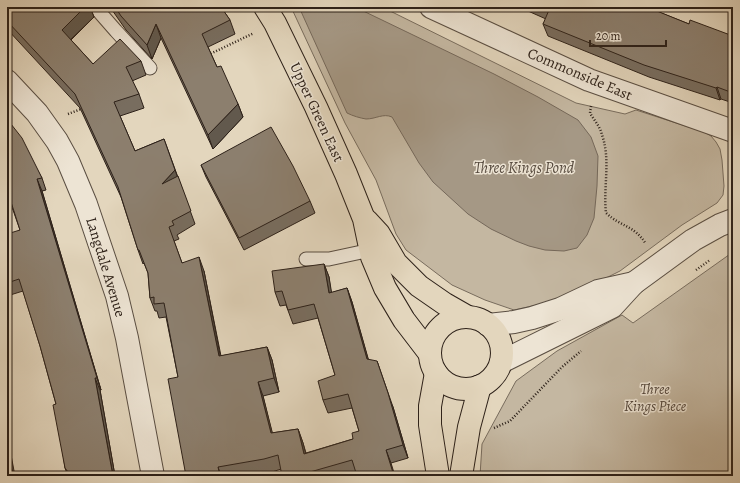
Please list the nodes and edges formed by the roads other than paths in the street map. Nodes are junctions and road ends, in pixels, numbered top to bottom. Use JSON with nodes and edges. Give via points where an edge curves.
{"nodes":[{"id":1,"x":95,"y":7,"type":"edge"},
{"id":2,"x":266,"y":7,"type":"edge"},
{"id":3,"x":432,"y":7,"type":"edge"},
{"id":4,"x":150,"y":68,"type":"dead end"},
{"id":5,"x":7,"y":81,"type":"edge"},
{"id":6,"x":733,"y":131,"type":"edge"},
{"id":7,"x":364,"y":219,"type":"junction"},
{"id":8,"x":733,"y":220,"type":"edge"},
{"id":9,"x":371,"y":250,"type":"junction"},
{"id":10,"x":306,"y":259,"type":"dead end"},
{"id":11,"x":634,"y":283,"type":"junction"},
{"id":12,"x":466,"y":316,"type":"junction"},
{"id":13,"x":488,"y":324,"type":"junction"},
{"id":14,"x":501,"y":362,"type":"junction"},
{"id":15,"x":433,"y":364,"type":"junction"},
{"id":16,"x":480,"y":386,"type":"junction"},
{"id":17,"x":153,"y":476,"type":"edge"},
{"id":18,"x":438,"y":476,"type":"edge"},
{"id":19,"x":460,"y":476,"type":"edge"}],
"edges":[{"from":1,"to":4,"type":"lane"},
{"from":2,"to":7,"type":"main road","name":"Upper Green East","via":[[316,108]]},
{"from":3,"to":6,"type":"street","name":"Commonside East","via":[[589,80]]},
{"from":5,"to":17,"type":"street","name":"Langdale Avenue","via":[[37,113],[57,141],[86,204],[119,303]]},
{"from":7,"to":9,"type":"main road","name":"Upper Green East"},
{"from":7,"to":12,"type":"main road","name":"Upper Green East","via":[[379,234],[396,262],[420,286]]},
{"from":8,"to":11,"type":"street","via":[[693,240]]},
{"from":9,"to":10,"type":"lane","via":[[329,259]]},
{"from":9,"to":15,"type":"main road","name":"Upper Green East","via":[[385,288]]},
{"from":11,"to":13,"type":"street","via":[[598,291],[560,309],[532,318]]},
{"from":11,"to":14,"type":"street","via":[[612,307]]},
{"from":12,"to":13,"type":"main road","via":[[481,319]]},
{"from":12,"to":15,"type":"main road","via":[[444,324],[436,332],[431,343]]},
{"from":13,"to":14,"type":"main road","via":[[499,336],[502,348]]},
{"from":14,"to":16,"type":"main road","via":[[494,376]]},
{"from":15,"to":16,"type":"main road","via":[[442,380],[454,387]]},
{"from":15,"to":18,"type":"main road","via":[[430,425]]},
{"from":16,"to":19,"type":"main road"}]}
